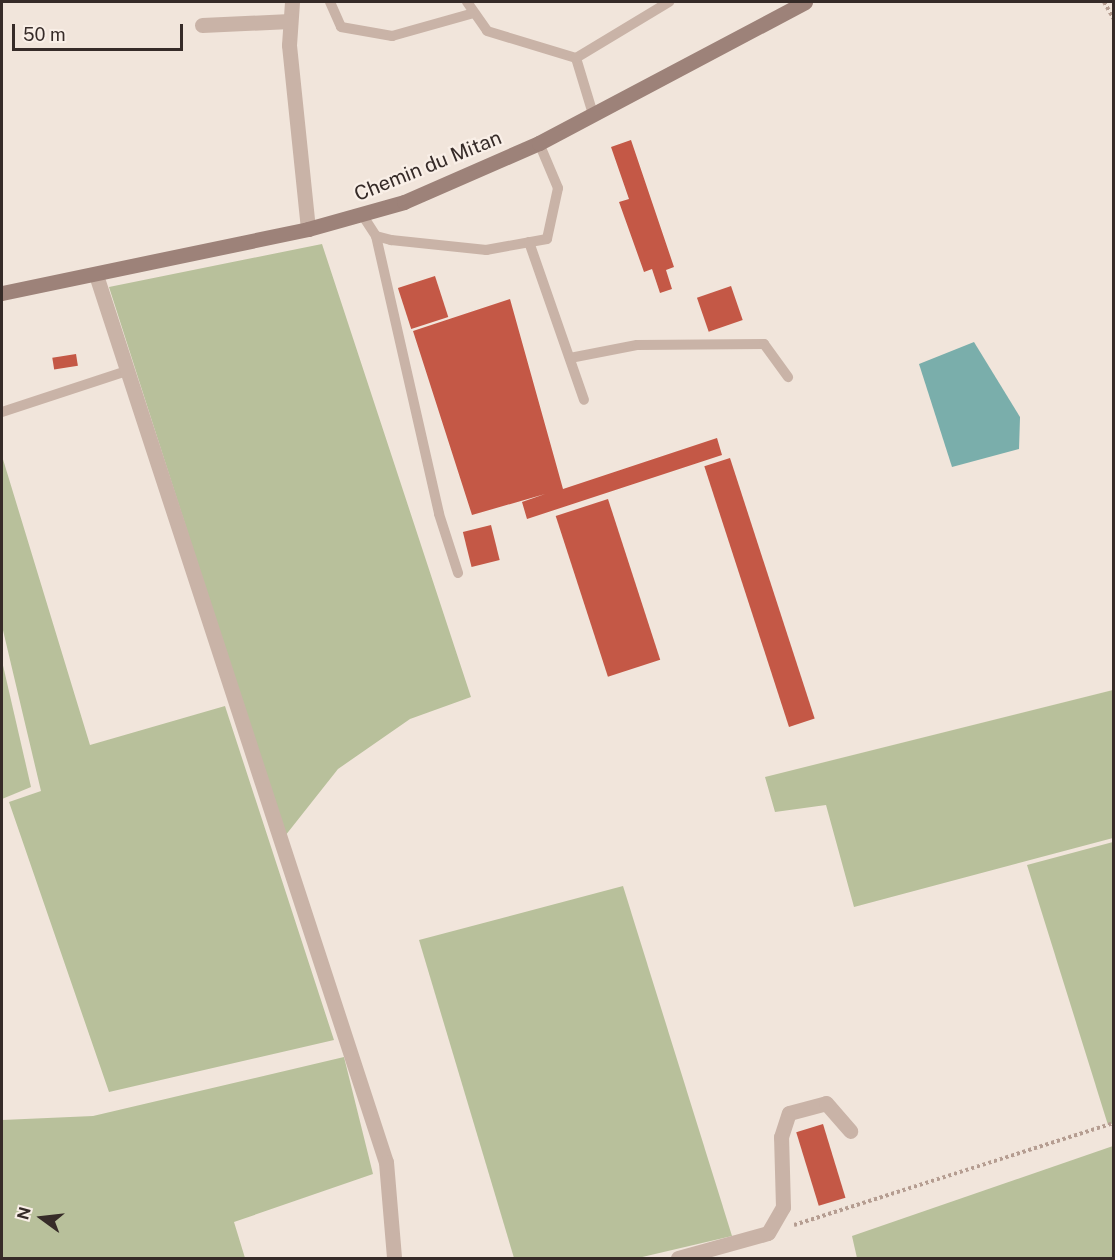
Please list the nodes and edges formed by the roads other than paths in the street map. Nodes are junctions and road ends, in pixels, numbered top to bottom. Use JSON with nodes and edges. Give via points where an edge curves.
{"nodes":[{"id":1,"x":292,"y":2,"type":"edge"},
{"id":2,"x":330,"y":2,"type":"edge"},
{"id":3,"x":467,"y":2,"type":"edge"},
{"id":4,"x":669,"y":2,"type":"edge"},
{"id":5,"x":805,"y":2,"type":"edge"},
{"id":6,"x":474,"y":13,"type":"junction"},
{"id":7,"x":291,"y":21,"type":"junction"},
{"id":8,"x":202,"y":25,"type":"dead end"},
{"id":9,"x":576,"y":58,"type":"junction"},
{"id":10,"x":593,"y":114,"type":"junction"},
{"id":11,"x":539,"y":143,"type":"junction"},
{"id":12,"x":363,"y":216,"type":"junction"},
{"id":13,"x":308,"y":230,"type":"junction"},
{"id":14,"x":376,"y":236,"type":"junction"},
{"id":15,"x":529,"y":242,"type":"junction"},
{"id":16,"x":96,"y":275,"type":"junction"},
{"id":17,"x":2,"y":293,"type":"edge"},
{"id":18,"x":570,"y":358,"type":"junction"},
{"id":19,"x":127,"y":371,"type":"junction"},
{"id":20,"x":788,"y":377,"type":"dead end"},
{"id":21,"x":584,"y":400,"type":"dead end"},
{"id":22,"x":2,"y":412,"type":"edge"},
{"id":23,"x":458,"y":573,"type":"dead end"},
{"id":24,"x":850,"y":1131,"type":"dead end"},
{"id":25,"x":394,"y":1258,"type":"edge"},
{"id":26,"x":678,"y":1258,"type":"edge"}],
"edges":[{"from":1,"to":7,"type":"street"},
{"from":2,"to":6,"type":"lane","via":[[340,27],[392,36]]},
{"from":3,"to":6,"type":"lane"},
{"from":4,"to":9,"type":"lane"},
{"from":5,"to":10,"type":"street","name":"Chemin du Mitan"},
{"from":6,"to":9,"type":"lane","via":[[487,31]]},
{"from":7,"to":8,"type":"street"},
{"from":7,"to":13,"type":"street"},
{"from":9,"to":10,"type":"lane"},
{"from":10,"to":11,"type":"street","name":"Chemin du Mitan"},
{"from":11,"to":12,"type":"street","name":"Chemin du Mitan"},
{"from":11,"to":15,"type":"lane","via":[[558,188],[547,239]]},
{"from":12,"to":13,"type":"street","name":"Chemin du Mitan"},
{"from":12,"to":14,"type":"lane"},
{"from":13,"to":16,"type":"street","name":"Chemin du Mitan"},
{"from":14,"to":15,"type":"lane","via":[[486,250]]},
{"from":14,"to":23,"type":"lane","via":[[438,514]]},
{"from":15,"to":18,"type":"lane"},
{"from":16,"to":17,"type":"street","name":"Chemin du Mitan"},
{"from":16,"to":19,"type":"street"},
{"from":18,"to":20,"type":"lane","via":[[637,345],[764,344]]},
{"from":18,"to":21,"type":"lane"},
{"from":19,"to":22,"type":"lane"},
{"from":19,"to":25,"type":"street","via":[[386,1162]]},
{"from":24,"to":26,"type":"street","via":[[826,1103],[789,1113],[781,1137],[783,1207],[768,1233]]}]}
